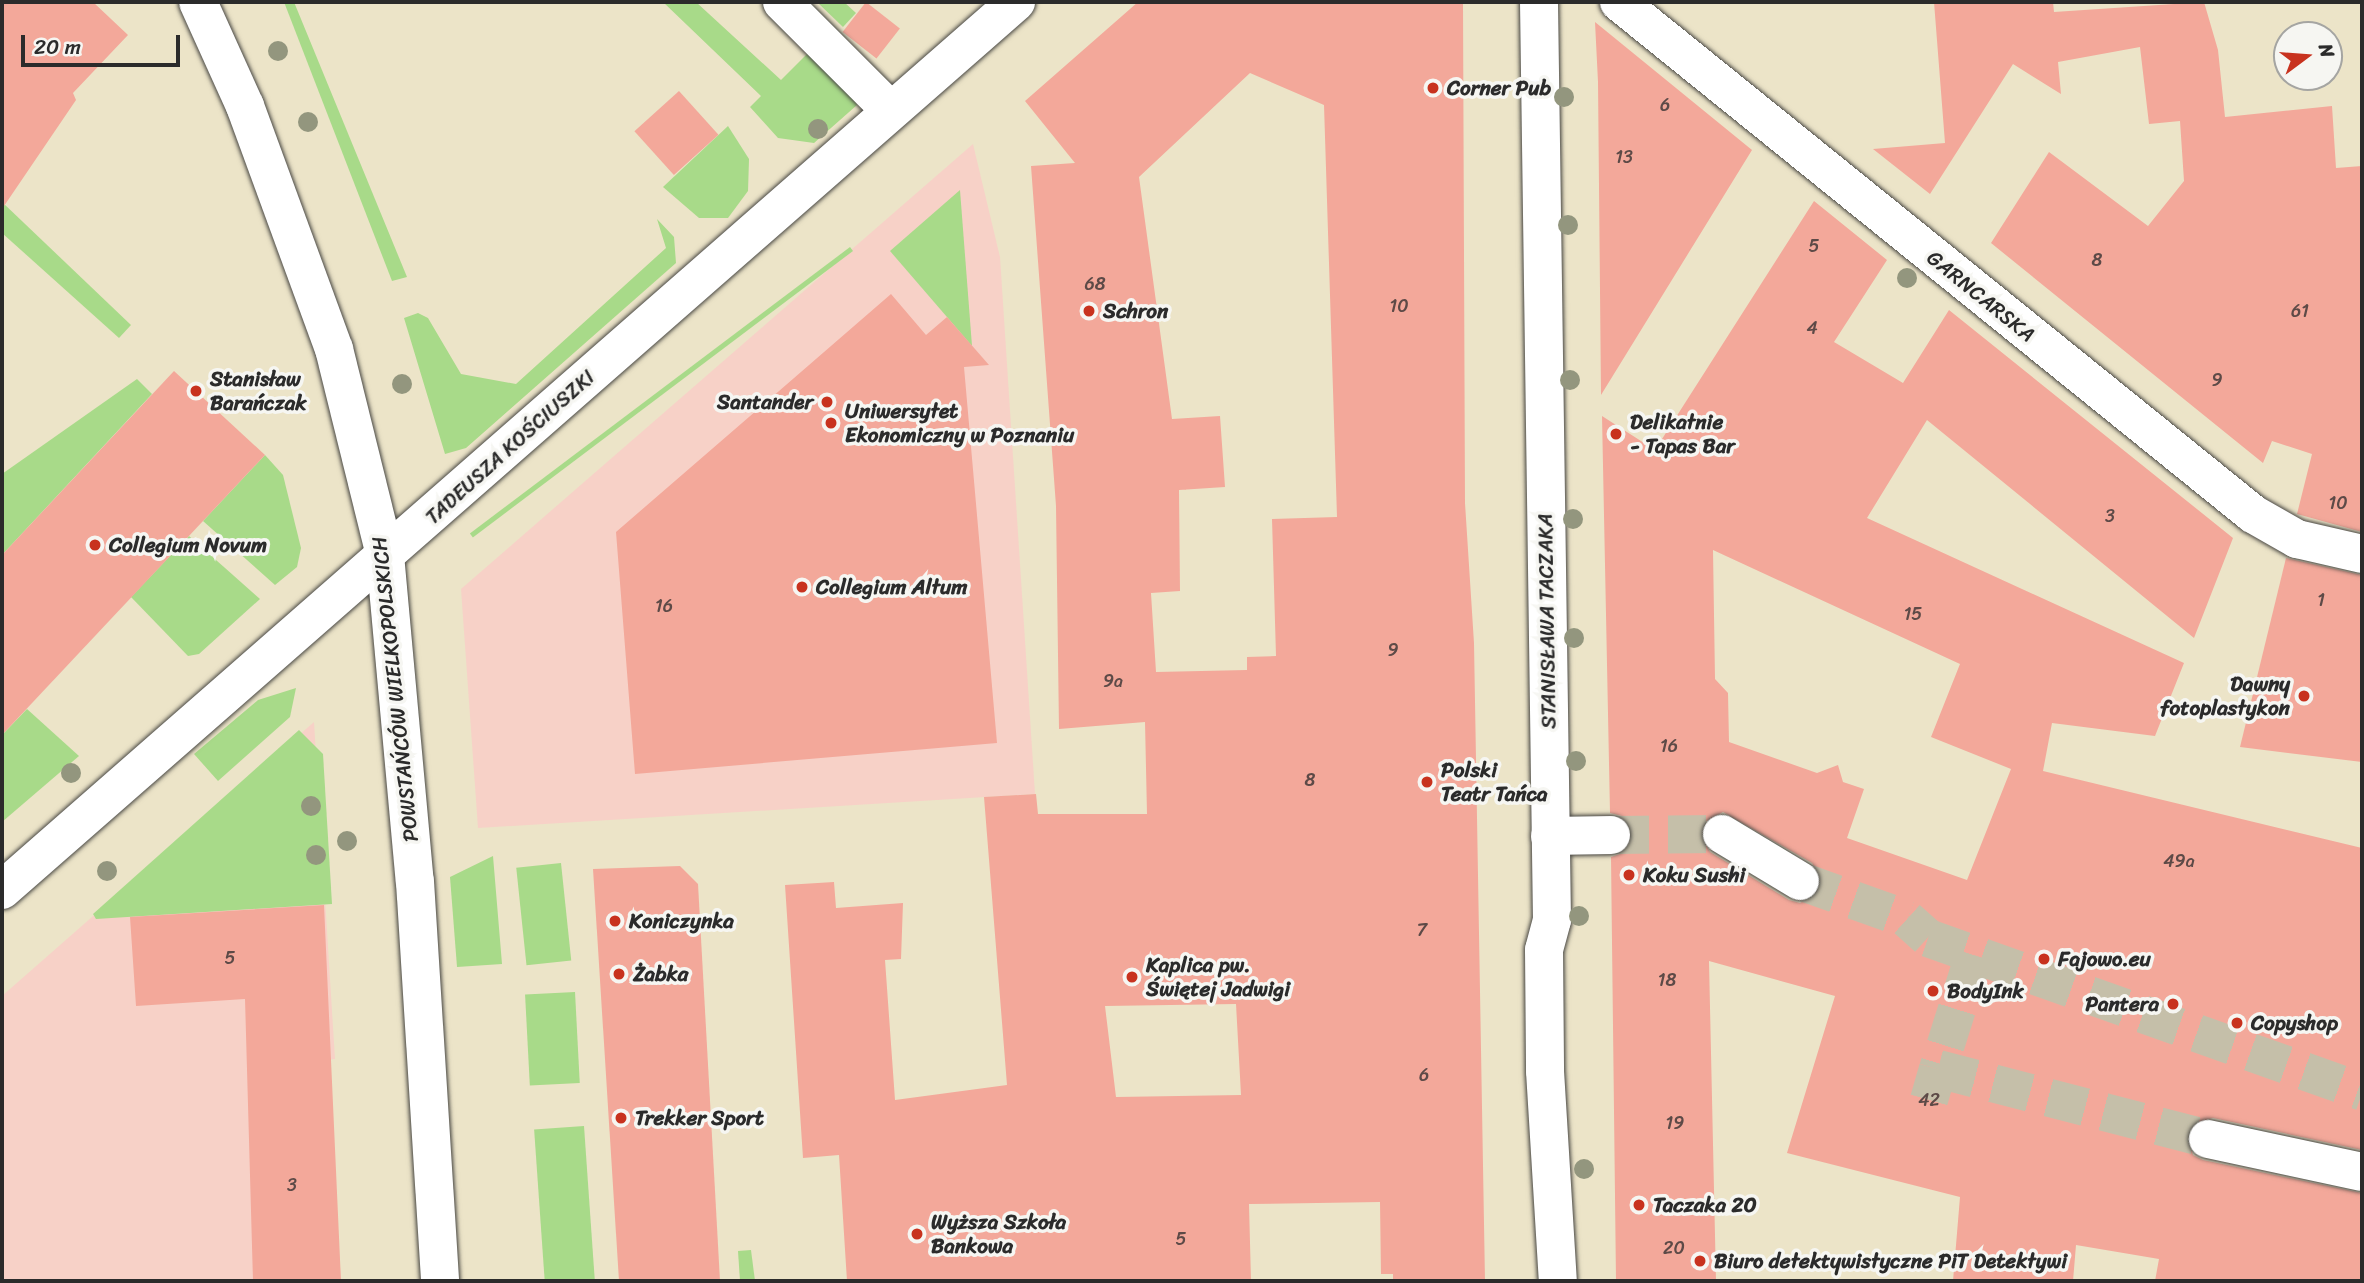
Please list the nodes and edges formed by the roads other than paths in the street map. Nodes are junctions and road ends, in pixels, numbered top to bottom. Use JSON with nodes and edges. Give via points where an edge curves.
{"nodes":[{"id":1,"x":198,"y":2,"type":"edge"},
{"id":2,"x":782,"y":2,"type":"edge"},
{"id":3,"x":1016,"y":2,"type":"edge"},
{"id":4,"x":1539,"y":2,"type":"edge"},
{"id":5,"x":1619,"y":2,"type":"edge"},
{"id":6,"x":890,"y":110,"type":"junction"},
{"id":7,"x":2362,"y":554,"type":"edge"},
{"id":8,"x":385,"y":555,"type":"junction"},
{"id":9,"x":1722,"y":834,"type":"tunnel mouth"},
{"id":10,"x":1603,"y":835,"type":"tunnel mouth"},
{"id":11,"x":1550,"y":836,"type":"junction"},
{"id":12,"x":1800,"y":881,"type":"tunnel mouth"},
{"id":13,"x":2,"y":890,"type":"edge"},
{"id":14,"x":2208,"y":1139,"type":"tunnel mouth"},
{"id":15,"x":2362,"y":1172,"type":"edge"},
{"id":16,"x":440,"y":1281,"type":"edge"},
{"id":17,"x":1558,"y":1281,"type":"edge"}],
"edges":[{"from":1,"to":8,"type":"street","name":"POWSTAŃCÓW WIELKOPOLSKICH","via":[[245,106],[330,336]]},
{"from":2,"to":6,"type":"street"},
{"from":3,"to":6,"type":"street","name":"TADEUSZA KOŚCIUSZKI"},
{"from":4,"to":11,"type":"street","name":"STANISŁAWA TACZAKA"},
{"from":5,"to":7,"type":"street","name":"GARNCARSKA","via":[[2253,514],[2297,539]]},
{"from":6,"to":8,"type":"street","name":"TADEUSZA KOŚCIUSZKI"},
{"from":8,"to":13,"type":"street","name":"TADEUSZA KOŚCIUSZKI"},
{"from":8,"to":16,"type":"street","name":"POWSTAŃCÓW WIELKOPOLSKICH","via":[[415,882]]},
{"from":9,"to":12,"type":"street"},
{"from":10,"to":11,"type":"street"},
{"from":11,"to":17,"type":"street","name":"STANISŁAWA TACZAKA","via":[[1545,1071]]},
{"from":14,"to":15,"type":"street"}]}
